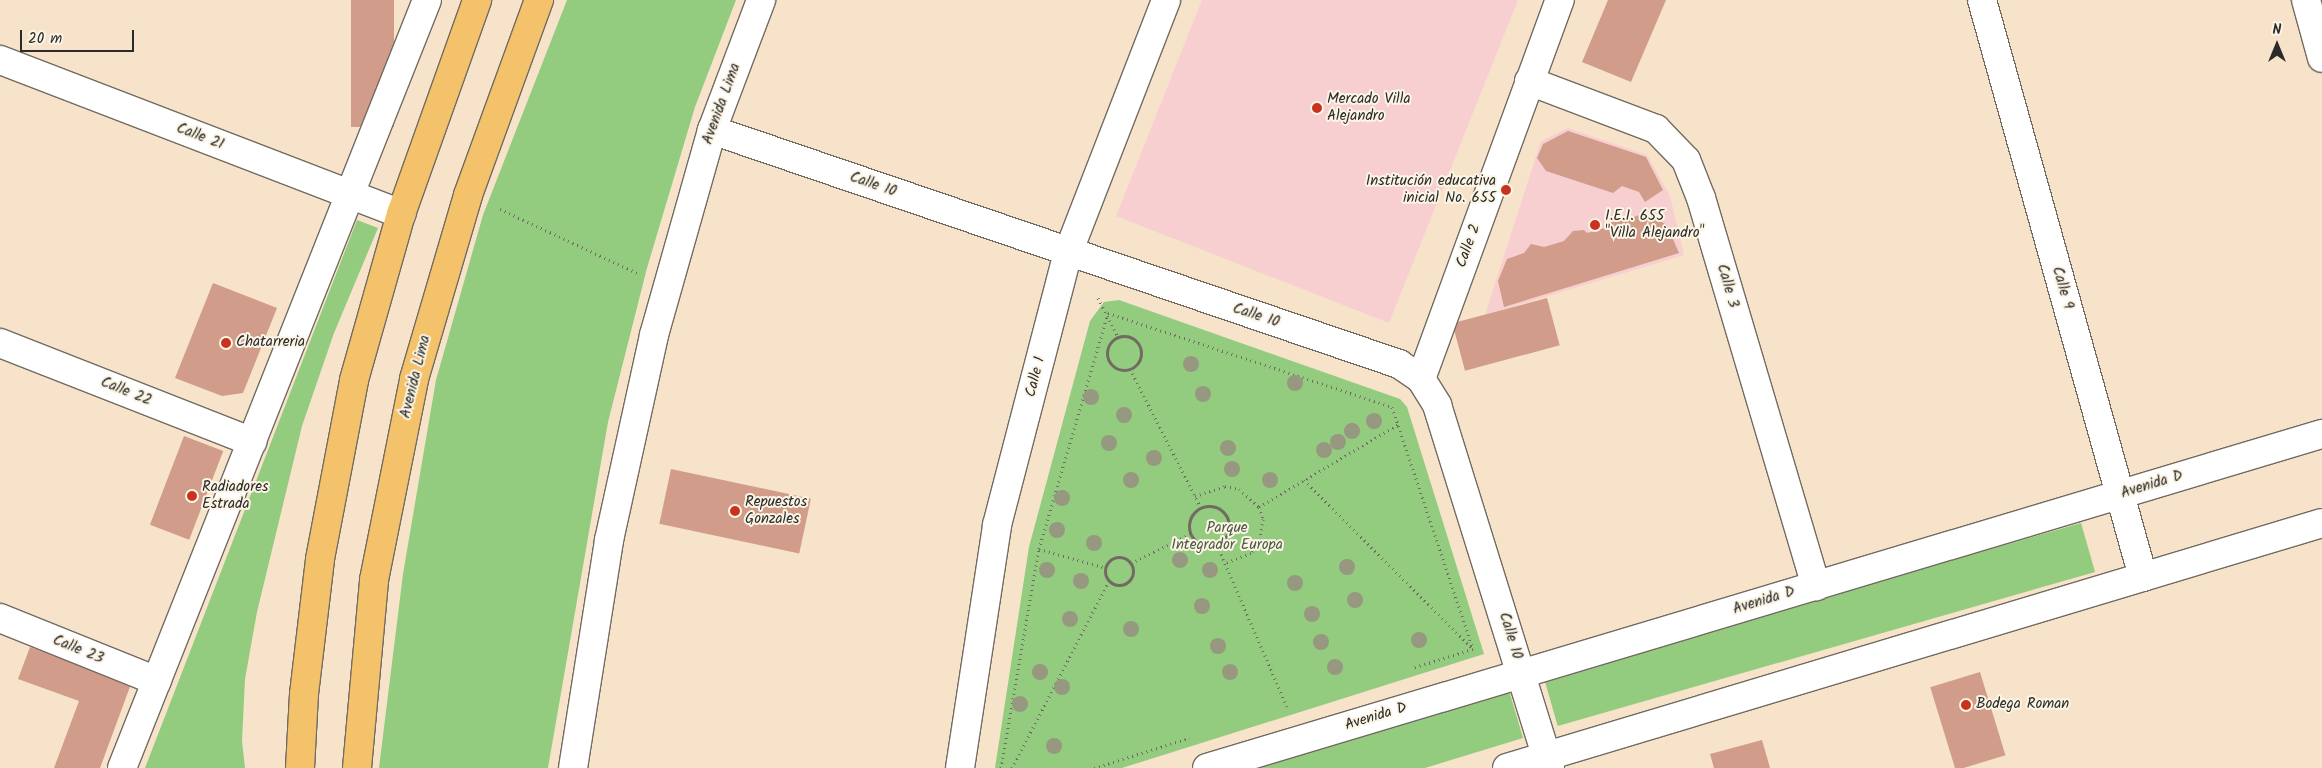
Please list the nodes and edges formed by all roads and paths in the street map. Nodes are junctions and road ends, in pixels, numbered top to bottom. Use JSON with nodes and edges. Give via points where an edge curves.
{"nodes":[{"id":1,"x":427,"y":0,"type":"edge"},
{"id":2,"x":476,"y":0,"type":"edge"},
{"id":3,"x":539,"y":0,"type":"edge"},
{"id":4,"x":761,"y":0,"type":"edge"},
{"id":5,"x":1166,"y":0,"type":"edge"},
{"id":6,"x":1560,"y":0,"type":"edge"},
{"id":7,"x":1982,"y":0,"type":"edge"},
{"id":8,"x":2306,"y":0,"type":"edge"},
{"id":9,"x":2322,"y":58,"type":"edge"},
{"id":10,"x":0,"y":60,"type":"edge"},
{"id":11,"x":1529,"y":82,"type":"junction"},
{"id":12,"x":712,"y":130,"type":"junction"},
{"id":13,"x":350,"y":195,"type":"junction"},
{"id":14,"x":468,"y":195,"type":"junction"},
{"id":15,"x":401,"y":214,"type":"junction"},
{"id":16,"x":1068,"y":253,"type":"junction"},
{"id":17,"x":641,"y":264,"type":"dead end"},
{"id":18,"x":0,"y":343,"type":"edge"},
{"id":19,"x":1130,"y":369,"type":"junction"},
{"id":20,"x":1421,"y":379,"type":"junction"},
{"id":21,"x":1399,"y":424,"type":"junction"},
{"id":22,"x":2322,"y":434,"type":"edge"},
{"id":23,"x":252,"y":442,"type":"junction"},
{"id":24,"x":1304,"y":480,"type":"junction"},
{"id":25,"x":2120,"y":494,"type":"junction"},
{"id":26,"x":1195,"y":496,"type":"junction"},
{"id":27,"x":1259,"y":506,"type":"junction"},
{"id":28,"x":1201,"y":508,"type":"junction"},
{"id":29,"x":2322,"y":523,"type":"edge"},
{"id":30,"x":1190,"y":534,"type":"junction"},
{"id":31,"x":1217,"y":545,"type":"junction"},
{"id":32,"x":1039,"y":549,"type":"junction"},
{"id":33,"x":1131,"y":563,"type":"junction"},
{"id":34,"x":1225,"y":563,"type":"junction"},
{"id":35,"x":1106,"y":568,"type":"junction"},
{"id":36,"x":2143,"y":577,"type":"junction"},
{"id":37,"x":1110,"y":581,"type":"junction"},
{"id":38,"x":1816,"y":586,"type":"junction"},
{"id":39,"x":0,"y":618,"type":"edge"},
{"id":40,"x":1473,"y":650,"type":"junction"},
{"id":41,"x":1408,"y":670,"type":"dead end"},
{"id":42,"x":1521,"y":674,"type":"junction"},
{"id":43,"x":157,"y":681,"type":"junction"},
{"id":44,"x":1296,"y":704,"type":"dead end"},
{"id":45,"x":1287,"y":707,"type":"junction"},
{"id":46,"x":1278,"y":710,"type":"dead end"},
{"id":47,"x":1195,"y":736,"type":"dead end"},
{"id":48,"x":1548,"y":762,"type":"edge"},
{"id":49,"x":122,"y":768,"type":"edge"},
{"id":50,"x":300,"y":768,"type":"edge"},
{"id":51,"x":357,"y":768,"type":"edge"},
{"id":52,"x":573,"y":768,"type":"edge"},
{"id":53,"x":960,"y":768,"type":"edge"},
{"id":54,"x":1001,"y":768,"type":"edge"},
{"id":55,"x":1012,"y":768,"type":"edge"},
{"id":56,"x":1094,"y":768,"type":"edge"},
{"id":57,"x":1206,"y":768,"type":"edge"},
{"id":58,"x":1507,"y":768,"type":"edge"}],
"edges":[{"from":1,"to":13,"type":"street"},
{"from":2,"to":15,"type":"main road"},
{"from":3,"to":14,"type":"main road","name":"Avenida Lima"},
{"from":4,"to":12,"type":"street","name":"Avenida Lima"},
{"from":5,"to":16,"type":"street","name":"Calle 1"},
{"from":6,"to":11,"type":"street","name":"Calle 2"},
{"from":7,"to":25,"type":"street","name":"Calle 9"},
{"from":8,"to":9,"type":"street"},
{"from":10,"to":13,"type":"street","name":"Calle 21"},
{"from":11,"to":20,"type":"street","name":"Calle 2"},
{"from":11,"to":38,"type":"street","name":"Calle 3","via":[[1656,129],[1686,160],[1704,207]]},
{"from":12,"to":16,"type":"street","name":"Calle 10"},
{"from":12,"to":52,"type":"street","name":"Avenida Lima","via":[[654,335],[609,540]]},
{"from":13,"to":15,"type":"street","name":"Calle 21"},
{"from":13,"to":23,"type":"street"},
{"from":14,"to":17,"type":"path","via":[[638,273]]},
{"from":14,"to":51,"type":"main road","name":"Avenida Lima","via":[[414,379],[392,479],[374,580]]},
{"from":15,"to":50,"type":"main road","via":[[358,362],[335,469],[311,627]]},
{"from":16,"to":20,"type":"street","name":"Calle 10","via":[[1399,364]]},
{"from":16,"to":53,"type":"street","name":"Calle 1","via":[[998,526]]},
{"from":18,"to":23,"type":"street","name":"Calle 22"},
{"from":19,"to":19,"type":"path","via":[[1137,364],[1140,347],[1135,340],[1118,337],[1107,350],[1108,358],[1113,366]]},
{"from":19,"to":26,"type":"path"},
{"from":20,"to":42,"type":"street","name":"Calle 10","via":[[1437,405]]},
{"from":21,"to":24,"type":"path"},
{"from":21,"to":32,"type":"path","via":[[1392,407],[1108,313]]},
{"from":21,"to":40,"type":"path"},
{"from":22,"to":25,"type":"street","name":"Avenida D"},
{"from":23,"to":43,"type":"street"},
{"from":24,"to":27,"type":"path"},
{"from":24,"to":40,"type":"path"},
{"from":25,"to":36,"type":"street","name":"Calle 9"},
{"from":25,"to":38,"type":"street","name":"Avenida D"},
{"from":26,"to":27,"type":"path","via":[[1225,486],[1239,489]]},
{"from":26,"to":28,"type":"path"},
{"from":27,"to":34,"type":"path","via":[[1263,519],[1259,543],[1251,553]]},
{"from":28,"to":30,"type":"path","via":[[1192,514],[1188,524]]},
{"from":28,"to":31,"type":"path","via":[[1212,506],[1228,518],[1230,529]]},
{"from":29,"to":36,"type":"street"},
{"from":30,"to":31,"type":"path","via":[[1196,543]]},
{"from":30,"to":33,"type":"path"},
{"from":31,"to":34,"type":"path"},
{"from":32,"to":35,"type":"path"},
{"from":32,"to":54,"type":"path"},
{"from":33,"to":35,"type":"path","via":[[1124,558],[1115,558]]},
{"from":33,"to":37,"type":"path","via":[[1132,576],[1127,583],[1118,585]]},
{"from":34,"to":45,"type":"path"},
{"from":35,"to":37,"type":"path"},
{"from":36,"to":48,"type":"street"},
{"from":37,"to":55,"type":"path"},
{"from":38,"to":42,"type":"street","name":"Avenida D"},
{"from":39,"to":43,"type":"street","name":"Calle 23"},
{"from":40,"to":41,"type":"path"},
{"from":40,"to":42,"type":"path"},
{"from":42,"to":48,"type":"street","name":"Calle 10"},
{"from":42,"to":57,"type":"street","name":"Avenida D"},
{"from":43,"to":49,"type":"street"},
{"from":44,"to":45,"type":"path"},
{"from":45,"to":46,"type":"path"},
{"from":47,"to":56,"type":"path"},
{"from":48,"to":58,"type":"street"}]}
